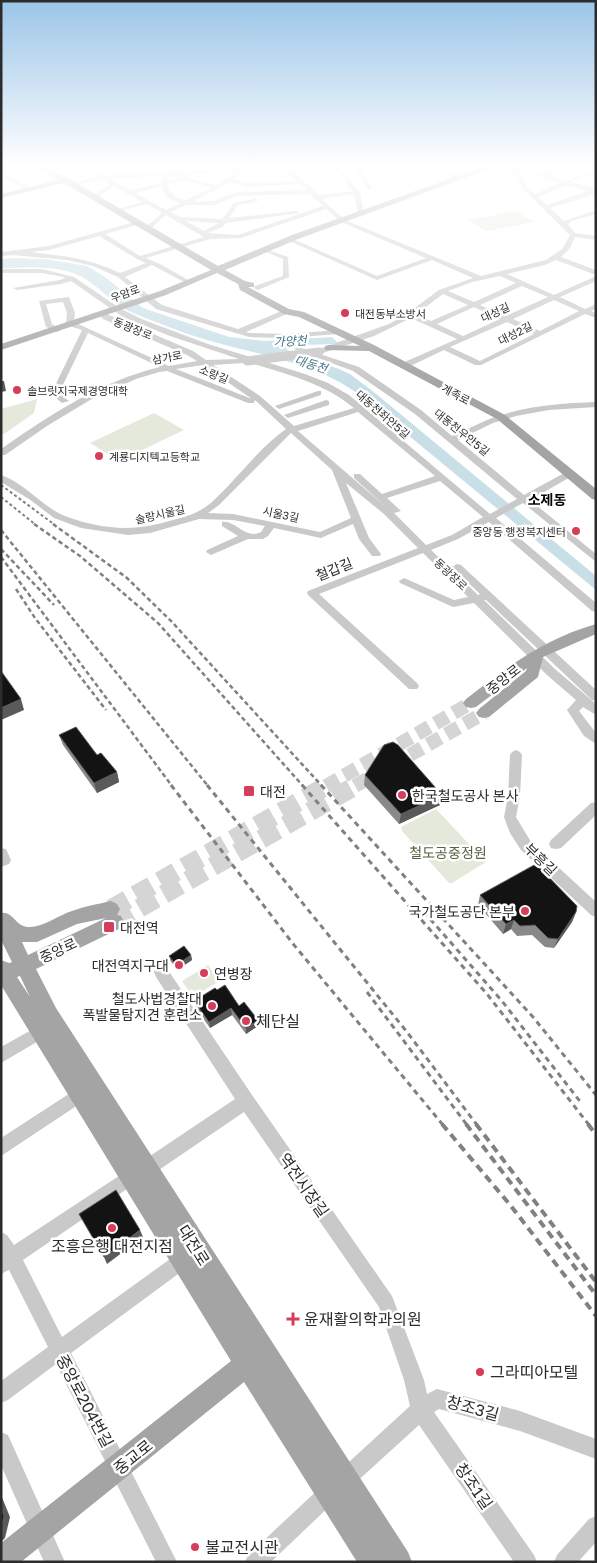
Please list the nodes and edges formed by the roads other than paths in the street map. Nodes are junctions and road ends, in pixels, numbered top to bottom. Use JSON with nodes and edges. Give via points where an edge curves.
{"nodes":[{"id":1,"x":78,"y":240,"type":"edge"},
{"id":2,"x":109,"y":240,"type":"edge"},
{"id":3,"x":166,"y":240,"type":"edge"},
{"id":4,"x":195,"y":240,"type":"edge"},
{"id":5,"x":286,"y":240,"type":"edge"},
{"id":6,"x":290,"y":240,"type":"edge"},
{"id":7,"x":389,"y":240,"type":"edge"},
{"id":8,"x":571,"y":240,"type":"edge"},
{"id":9,"x":179,"y":247,"type":"junction"},
{"id":10,"x":264,"y":249,"type":"junction"},
{"id":11,"x":15,"y":253,"type":"junction"},
{"id":12,"x":1,"y":254,"type":"edge"},
{"id":13,"x":556,"y":257,"type":"junction"},
{"id":14,"x":138,"y":258,"type":"junction"},
{"id":15,"x":432,"y":258,"type":"junction"},
{"id":16,"x":152,"y":263,"type":"junction"},
{"id":17,"x":216,"y":269,"type":"junction"},
{"id":18,"x":1,"y":271,"type":"edge"},
{"id":19,"x":81,"y":272,"type":"junction"},
{"id":20,"x":596,"y":273,"type":"edge"},
{"id":21,"x":501,"y":274,"type":"junction"},
{"id":22,"x":120,"y":276,"type":"junction"},
{"id":23,"x":480,"y":278,"type":"junction"},
{"id":24,"x":596,"y":278,"type":"edge"},
{"id":25,"x":188,"y":282,"type":"junction"},
{"id":26,"x":242,"y":283,"type":"junction"},
{"id":27,"x":523,"y":283,"type":"junction"},
{"id":28,"x":18,"y":288,"type":"dead end"},
{"id":29,"x":258,"y":288,"type":"junction"},
{"id":30,"x":443,"y":291,"type":"junction"},
{"id":31,"x":554,"y":297,"type":"junction"},
{"id":32,"x":146,"y":298,"type":"junction"},
{"id":33,"x":474,"y":304,"type":"junction"},
{"id":34,"x":596,"y":306,"type":"edge"},
{"id":35,"x":115,"y":309,"type":"junction"},
{"id":36,"x":584,"y":311,"type":"junction"},
{"id":37,"x":287,"y":312,"type":"junction"},
{"id":38,"x":103,"y":314,"type":"junction"},
{"id":39,"x":301,"y":314,"type":"junction"},
{"id":40,"x":410,"y":316,"type":"junction"},
{"id":41,"x":596,"y":316,"type":"edge"},
{"id":42,"x":506,"y":319,"type":"junction"},
{"id":43,"x":73,"y":324,"type":"junction"},
{"id":44,"x":431,"y":324,"type":"junction"},
{"id":45,"x":86,"y":329,"type":"junction"},
{"id":46,"x":58,"y":330,"type":"junction"},
{"id":47,"x":238,"y":332,"type":"junction"},
{"id":48,"x":338,"y":332,"type":"junction"},
{"id":49,"x":539,"y":333,"type":"junction"},
{"id":50,"x":464,"y":339,"type":"junction"},
{"id":51,"x":356,"y":340,"type":"junction"},
{"id":52,"x":1,"y":347,"type":"edge"},
{"id":53,"x":370,"y":347,"type":"junction"},
{"id":54,"x":181,"y":348,"type":"junction"},
{"id":55,"x":445,"y":348,"type":"junction"},
{"id":56,"x":298,"y":349,"type":"dead end"},
{"id":57,"x":324,"y":350,"type":"junction"},
{"id":58,"x":247,"y":361,"type":"junction"},
{"id":59,"x":207,"y":363,"type":"junction"},
{"id":60,"x":404,"y":366,"type":"junction"},
{"id":61,"x":169,"y":368,"type":"junction"},
{"id":62,"x":236,"y":378,"type":"junction"},
{"id":63,"x":318,"y":393,"type":"dead end"},
{"id":64,"x":65,"y":401,"type":"dead end"},
{"id":65,"x":326,"y":403,"type":"dead end"},
{"id":66,"x":596,"y":404,"type":"edge"},
{"id":67,"x":265,"y":405,"type":"junction"},
{"id":68,"x":279,"y":406,"type":"junction"},
{"id":69,"x":359,"y":409,"type":"junction"},
{"id":70,"x":288,"y":416,"type":"junction"},
{"id":71,"x":501,"y":417,"type":"junction"},
{"id":72,"x":297,"y":429,"type":"junction"},
{"id":73,"x":453,"y":440,"type":"junction"},
{"id":74,"x":2,"y":453,"type":"edge"},
{"id":75,"x":335,"y":468,"type":"junction"},
{"id":76,"x":571,"y":473,"type":"junction"},
{"id":77,"x":2,"y":478,"type":"edge"},
{"id":78,"x":439,"y":478,"type":"junction"},
{"id":79,"x":596,"y":496,"type":"edge"},
{"id":80,"x":382,"y":497,"type":"junction"},
{"id":81,"x":522,"y":500,"type":"junction"},
{"id":82,"x":199,"y":516,"type":"junction"},
{"id":83,"x":492,"y":516,"type":"junction"},
{"id":84,"x":355,"y":520,"type":"junction"},
{"id":85,"x":225,"y":524,"type":"dead end"},
{"id":86,"x":271,"y":525,"type":"junction"},
{"id":87,"x":245,"y":536,"type":"junction"},
{"id":88,"x":429,"y":547,"type":"junction"},
{"id":89,"x":211,"y":552,"type":"dead end"},
{"id":90,"x":376,"y":554,"type":"dead end"},
{"id":91,"x":596,"y":559,"type":"edge"},
{"id":92,"x":404,"y":581,"type":"dead end"},
{"id":93,"x":483,"y":597,"type":"junction"},
{"id":94,"x":596,"y":609,"type":"edge"},
{"id":95,"x":596,"y":629,"type":"edge"},
{"id":96,"x":541,"y":653,"type":"junction"},
{"id":97,"x":414,"y":686,"type":"dead end"},
{"id":98,"x":596,"y":697,"type":"edge"},
{"id":99,"x":583,"y":700,"type":"junction"},
{"id":100,"x":471,"y":703,"type":"tunnel mouth"},
{"id":101,"x":596,"y":711,"type":"edge"},
{"id":102,"x":484,"y":712,"type":"tunnel mouth"},
{"id":103,"x":596,"y":740,"type":"edge"},
{"id":104,"x":516,"y":755,"type":"dead end"},
{"id":105,"x":596,"y":807,"type":"edge"},
{"id":106,"x":556,"y":844,"type":"dead end"},
{"id":107,"x":1,"y":853,"type":"edge"},
{"id":108,"x":1,"y":862,"type":"edge"},
{"id":109,"x":596,"y":910,"type":"edge"},
{"id":110,"x":1,"y":916,"type":"edge"},
{"id":111,"x":113,"y":916,"type":"junction"},
{"id":112,"x":1,"y":921,"type":"edge"},
{"id":113,"x":56,"y":952,"type":"junction"},
{"id":114,"x":8,"y":968,"type":"edge"},
{"id":115,"x":161,"y":972,"type":"dead end"},
{"id":116,"x":45,"y":1022,"type":"junction"},
{"id":117,"x":1,"y":1056,"type":"edge"},
{"id":118,"x":81,"y":1094,"type":"junction"},
{"id":119,"x":246,"y":1101,"type":"junction"},
{"id":120,"x":1,"y":1148,"type":"edge"},
{"id":121,"x":139,"y":1172,"type":"junction"},
{"id":122,"x":1,"y":1241,"type":"edge"},
{"id":123,"x":183,"y":1260,"type":"junction"},
{"id":124,"x":7,"y":1261,"type":"edge"},
{"id":125,"x":58,"y":1350,"type":"junction"},
{"id":126,"x":255,"y":1358,"type":"junction"},
{"id":127,"x":1,"y":1393,"type":"edge"},
{"id":128,"x":421,"y":1410,"type":"junction"},
{"id":129,"x":1,"y":1442,"type":"edge"},
{"id":130,"x":596,"y":1449,"type":"edge"},
{"id":131,"x":120,"y":1467,"type":"junction"},
{"id":132,"x":337,"y":1486,"type":"junction"},
{"id":133,"x":596,"y":1526,"type":"edge"},
{"id":134,"x":41,"y":1529,"type":"junction"},
{"id":135,"x":1,"y":1560,"type":"edge"},
{"id":136,"x":55,"y":1562,"type":"edge"},
{"id":137,"x":167,"y":1562,"type":"edge"},
{"id":138,"x":255,"y":1562,"type":"edge"},
{"id":139,"x":373,"y":1562,"type":"edge"},
{"id":140,"x":398,"y":1562,"type":"edge"},
{"id":141,"x":527,"y":1562,"type":"edge"},
{"id":142,"x":564,"y":1562,"type":"edge"}],
"edges":[{"from":1,"to":11,"type":"street"},
{"from":2,"to":14,"type":"street"},
{"from":3,"to":9,"type":"main road","name":"계족로"},
{"from":4,"to":9,"type":"street"},
{"from":5,"to":10,"type":"main road","name":"우암로"},
{"from":6,"to":15,"type":"street","via":[[378,278]]},
{"from":7,"to":15,"type":"street"},
{"from":8,"to":13,"type":"street","via":[[566,251]]},
{"from":9,"to":14,"type":"street"},
{"from":9,"to":17,"type":"main road","name":"계족로"},
{"from":10,"to":17,"type":"main road","name":"우암로"},
{"from":10,"to":29,"type":"street","via":[[286,258],[286,277]]},
{"from":11,"to":12,"type":"street"},
{"from":11,"to":19,"type":"street","via":[[36,255]]},
{"from":13,"to":20,"type":"street"},
{"from":13,"to":21,"type":"street","name":"삼가로","via":[[540,265]]},
{"from":14,"to":16,"type":"street"},
{"from":15,"to":23,"type":"street"},
{"from":16,"to":22,"type":"street"},
{"from":16,"to":25,"type":"street"},
{"from":17,"to":25,"type":"main road","name":"우암로"},
{"from":17,"to":26,"type":"main road","name":"계족로"},
{"from":18,"to":19,"type":"street"},
{"from":19,"to":22,"type":"street"},
{"from":19,"to":28,"type":"street","via":[[61,282]]},
{"from":19,"to":35,"type":"street","name":"대동천좌안5길","via":[[85,286]]},
{"from":21,"to":23,"type":"street","name":"삼가로"},
{"from":21,"to":27,"type":"street"},
{"from":22,"to":32,"type":"street"},
{"from":23,"to":30,"type":"street","name":"삼가로"},
{"from":24,"to":31,"type":"street","name":"대성길"},
{"from":25,"to":32,"type":"main road","name":"우암로"},
{"from":26,"to":29,"type":"main road","name":"계족로"},
{"from":26,"to":37,"type":"main road","name":"계족로","via":[[244,288]]},
{"from":27,"to":31,"type":"street"},
{"from":27,"to":33,"type":"street"},
{"from":29,"to":39,"type":"main road","name":"계족로","via":[[300,310]]},
{"from":30,"to":33,"type":"street"},
{"from":30,"to":40,"type":"street","name":"삼가로"},
{"from":31,"to":36,"type":"street"},
{"from":31,"to":42,"type":"street","name":"대성길"},
{"from":32,"to":35,"type":"main road","name":"우암로"},
{"from":32,"to":47,"type":"street","via":[[159,307]]},
{"from":33,"to":42,"type":"street"},
{"from":33,"to":44,"type":"street"},
{"from":34,"to":36,"type":"street","name":"대성2길"},
{"from":35,"to":38,"type":"main road","name":"우암로"},
{"from":35,"to":69,"type":"street","name":"대동천좌안5길","via":[[189,341],[317,381],[343,395]]},
{"from":36,"to":41,"type":"street"},
{"from":36,"to":49,"type":"street","name":"대성2길"},
{"from":37,"to":39,"type":"main road","name":"계족로"},
{"from":37,"to":47,"type":"street"},
{"from":38,"to":43,"type":"main road","name":"우암로"},
{"from":38,"to":54,"type":"street","name":"동광장로"},
{"from":38,"to":59,"type":"street","name":"동광장로","via":[[111,314],[162,335],[198,353]]},
{"from":39,"to":48,"type":"main road","name":"계족로"},
{"from":40,"to":44,"type":"street"},
{"from":40,"to":51,"type":"street","name":"삼가로"},
{"from":42,"to":49,"type":"street"},
{"from":42,"to":50,"type":"street","name":"대성길"},
{"from":43,"to":45,"type":"street","name":"소랑길"},
{"from":43,"to":46,"type":"main road","name":"우암로"},
{"from":43,"to":46,"type":"street","via":[[66,299],[42,303],[48,325]]},
{"from":44,"to":50,"type":"street"},
{"from":45,"to":61,"type":"street","name":"소랑길"},
{"from":45,"to":64,"type":"street","via":[[55,394]]},
{"from":46,"to":52,"type":"main road","name":"우암로"},
{"from":47,"to":48,"type":"street","via":[[269,336]]},
{"from":48,"to":51,"type":"main road","name":"계족로"},
{"from":49,"to":55,"type":"street","name":"대성2길","via":[[480,363]]},
{"from":50,"to":55,"type":"street","name":"대성길"},
{"from":51,"to":53,"type":"main road","name":"계족로"},
{"from":51,"to":57,"type":"street","name":"삼가로"},
{"from":53,"to":57,"type":"main road"},
{"from":53,"to":60,"type":"main road","name":"계족로"},
{"from":54,"to":59,"type":"street","name":"동광장로"},
{"from":54,"to":61,"type":"street","via":[[183,356]]},
{"from":55,"to":60,"type":"street","name":"대성길"},
{"from":56,"to":73,"type":"street","name":"대동천우안5길","via":[[356,369]]},
{"from":57,"to":58,"type":"street","name":"삼가로","bridge":true},
{"from":58,"to":59,"type":"street","name":"삼가로"},
{"from":58,"to":62,"type":"street","via":[[234,371]]},
{"from":59,"to":61,"type":"street","name":"삼가로"},
{"from":59,"to":62,"type":"street","name":"동광장로"},
{"from":59,"to":67,"type":"street","name":"동광장로"},
{"from":60,"to":71,"type":"main road","name":"계족로"},
{"from":61,"to":67,"type":"street","name":"소랑길"},
{"from":61,"to":74,"type":"street","name":"삼가로","via":[[125,380],[76,404]]},
{"from":62,"to":68,"type":"street","name":"동광장로"},
{"from":63,"to":68,"type":"street"},
{"from":65,"to":70,"type":"street"},
{"from":66,"to":71,"type":"street","via":[[557,406]]},
{"from":67,"to":72,"type":"street","name":"동광장로"},
{"from":68,"to":70,"type":"street","name":"동광장로"},
{"from":69,"to":72,"type":"street"},
{"from":69,"to":78,"type":"street","name":"대동천좌안5길"},
{"from":70,"to":72,"type":"street","name":"동광장로"},
{"from":71,"to":73,"type":"street"},
{"from":71,"to":76,"type":"main road","name":"계족로"},
{"from":72,"to":75,"type":"street","name":"동광장로"},
{"from":72,"to":80,"type":"street","name":"동광장로"},
{"from":72,"to":82,"type":"street","name":"솔랑시울길","via":[[288,431]]},
{"from":73,"to":81,"type":"street","name":"대동천우안5길"},
{"from":75,"to":84,"type":"street"},
{"from":75,"to":88,"type":"street","name":"동광장로"},
{"from":76,"to":79,"type":"main road","name":"계족로"},
{"from":76,"to":81,"type":"street"},
{"from":77,"to":82,"type":"street","name":"솔랑시울길","via":[[57,516],[80,526],[128,532],[150,530]]},
{"from":78,"to":80,"type":"street"},
{"from":78,"to":83,"type":"street","name":"대동천좌안5길"},
{"from":80,"to":88,"type":"street","name":"동광장로"},
{"from":81,"to":83,"type":"street","name":"철갑길"},
{"from":81,"to":91,"type":"street","name":"대동천우안5길"},
{"from":82,"to":86,"type":"street","name":"시울3길","via":[[233,517]]},
{"from":83,"to":88,"type":"street","name":"철갑길"},
{"from":83,"to":94,"type":"street","name":"대동천좌안5길"},
{"from":84,"to":86,"type":"street","name":"시울3길","via":[[321,535]]},
{"from":84,"to":90,"type":"street"},
{"from":85,"to":87,"type":"street"},
{"from":86,"to":87,"type":"street","via":[[261,536]]},
{"from":87,"to":89,"type":"street"},
{"from":88,"to":93,"type":"street","name":"동광장로"},
{"from":88,"to":97,"type":"street","name":"철갑길","via":[[312,593]]},
{"from":92,"to":93,"type":"street","via":[[453,604]]},
{"from":93,"to":96,"type":"street","name":"동광장로"},
{"from":95,"to":96,"type":"main road","name":"중앙로"},
{"from":96,"to":98,"type":"street","name":"동광장로"},
{"from":96,"to":99,"type":"street","name":"동광장로"},
{"from":96,"to":100,"type":"main road","name":"중앙로","via":[[517,667]]},
{"from":96,"to":102,"type":"main road","name":"중앙로","via":[[533,673]]},
{"from":99,"to":101,"type":"street","name":"동광장로"},
{"from":99,"to":103,"type":"street","via":[[573,710]]},
{"from":104,"to":109,"type":"street","name":"부흥길","via":[[510,817],[517,833],[526,846]]},
{"from":105,"to":106,"type":"street"},
{"from":107,"to":108,"type":"street","via":[[4,860]]},
{"from":110,"to":111,"type":"main road","via":[[11,931],[34,936],[72,918]]},
{"from":111,"to":113,"type":"main road","name":"중앙로"},
{"from":111,"to":114,"type":"main road","name":"중앙로"},
{"from":112,"to":114,"type":"main road","name":"대전로"},
{"from":113,"to":114,"type":"main road","name":"중앙로"},
{"from":113,"to":116,"type":"main road","via":[[43,966],[40,977],[48,997]]},
{"from":114,"to":116,"type":"main road","name":"대전로"},
{"from":115,"to":119,"type":"street","name":"역전시장길"},
{"from":116,"to":117,"type":"street"},
{"from":116,"to":118,"type":"main road","name":"대전로"},
{"from":116,"to":121,"type":"main road","name":"대전로"},
{"from":118,"to":120,"type":"street"},
{"from":118,"to":121,"type":"main road","name":"대전로"},
{"from":119,"to":121,"type":"street"},
{"from":119,"to":128,"type":"street","name":"역전시장길","via":[[386,1302],[414,1380]]},
{"from":121,"to":123,"type":"main road","name":"대전로"},
{"from":121,"to":124,"type":"street"},
{"from":121,"to":126,"type":"main road","name":"대전로"},
{"from":122,"to":124,"type":"street","name":"중앙로204번길"},
{"from":123,"to":125,"type":"street"},
{"from":123,"to":126,"type":"main road","name":"대전로"},
{"from":124,"to":125,"type":"street","name":"중앙로204번길"},
{"from":125,"to":127,"type":"street"},
{"from":125,"to":131,"type":"street","name":"중앙로204번길"},
{"from":126,"to":131,"type":"main road","name":"중교로"},
{"from":126,"to":132,"type":"main road","name":"대전로"},
{"from":128,"to":130,"type":"street","name":"창조3길","via":[[437,1398],[520,1421]]},
{"from":128,"to":132,"type":"street","name":"창조3길"},
{"from":128,"to":141,"type":"street","name":"창조1길"},
{"from":129,"to":134,"type":"street"},
{"from":131,"to":134,"type":"main road","name":"중교로"},
{"from":131,"to":137,"type":"street","name":"중앙로204번길"},
{"from":132,"to":138,"type":"street"},
{"from":132,"to":139,"type":"main road","name":"대전로"},
{"from":132,"to":140,"type":"main road","name":"대전로"},
{"from":133,"to":142,"type":"street"},
{"from":134,"to":135,"type":"main road","name":"중교로"},
{"from":134,"to":136,"type":"street"}]}
